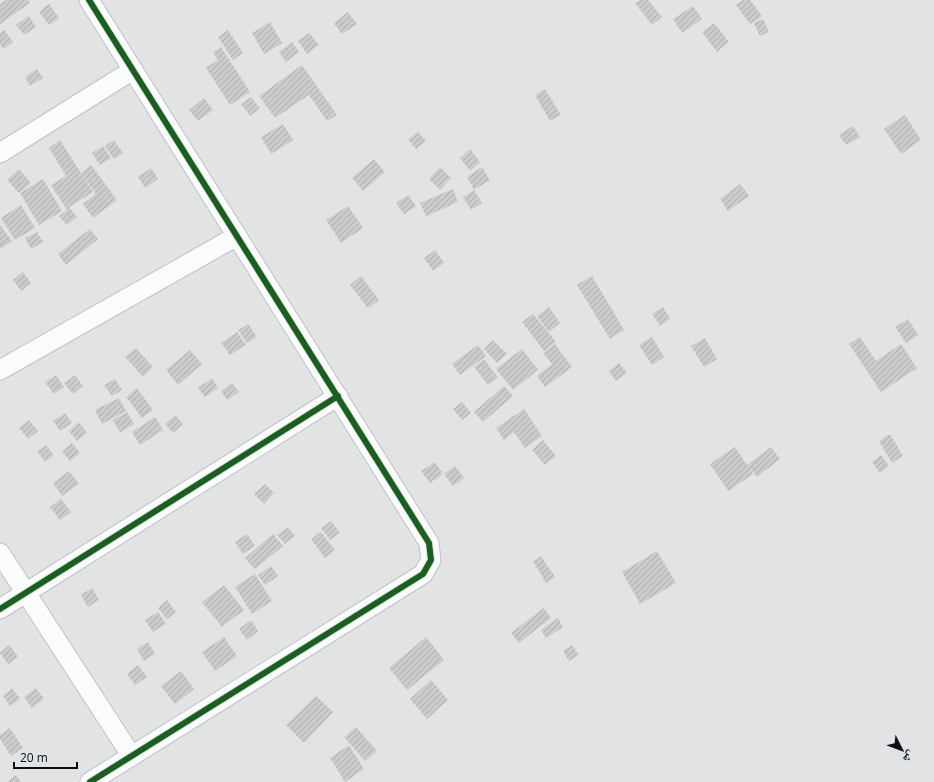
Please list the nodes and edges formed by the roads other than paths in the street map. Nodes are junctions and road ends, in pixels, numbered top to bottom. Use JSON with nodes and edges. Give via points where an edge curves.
{"nodes":[{"id":1,"x":89,"y":0,"type":"edge"},
{"id":2,"x":133,"y":70,"type":"junction"},
{"id":3,"x":0,"y":153,"type":"edge"},
{"id":4,"x":237,"y":236,"type":"junction"},
{"id":5,"x":0,"y":370,"type":"edge"},
{"id":6,"x":338,"y":396,"type":"junction"},
{"id":7,"x":0,"y":552,"type":"edge"},
{"id":8,"x":26,"y":592,"type":"junction"},
{"id":9,"x":0,"y":609,"type":"edge"},
{"id":10,"x":131,"y":755,"type":"junction"},
{"id":11,"x":90,"y":782,"type":"edge"}],
"edges":[{"from":1,"to":2,"type":"street"},
{"from":2,"to":3,"type":"street"},
{"from":2,"to":4,"type":"street"},
{"from":4,"to":5,"type":"street"},
{"from":4,"to":6,"type":"street"},
{"from":6,"to":8,"type":"street"},
{"from":6,"to":10,"type":"street","via":[[429,543],[431,560],[423,574]]},
{"from":7,"to":8,"type":"street"},
{"from":8,"to":9,"type":"street"},
{"from":8,"to":10,"type":"street"},
{"from":10,"to":11,"type":"street"}]}
